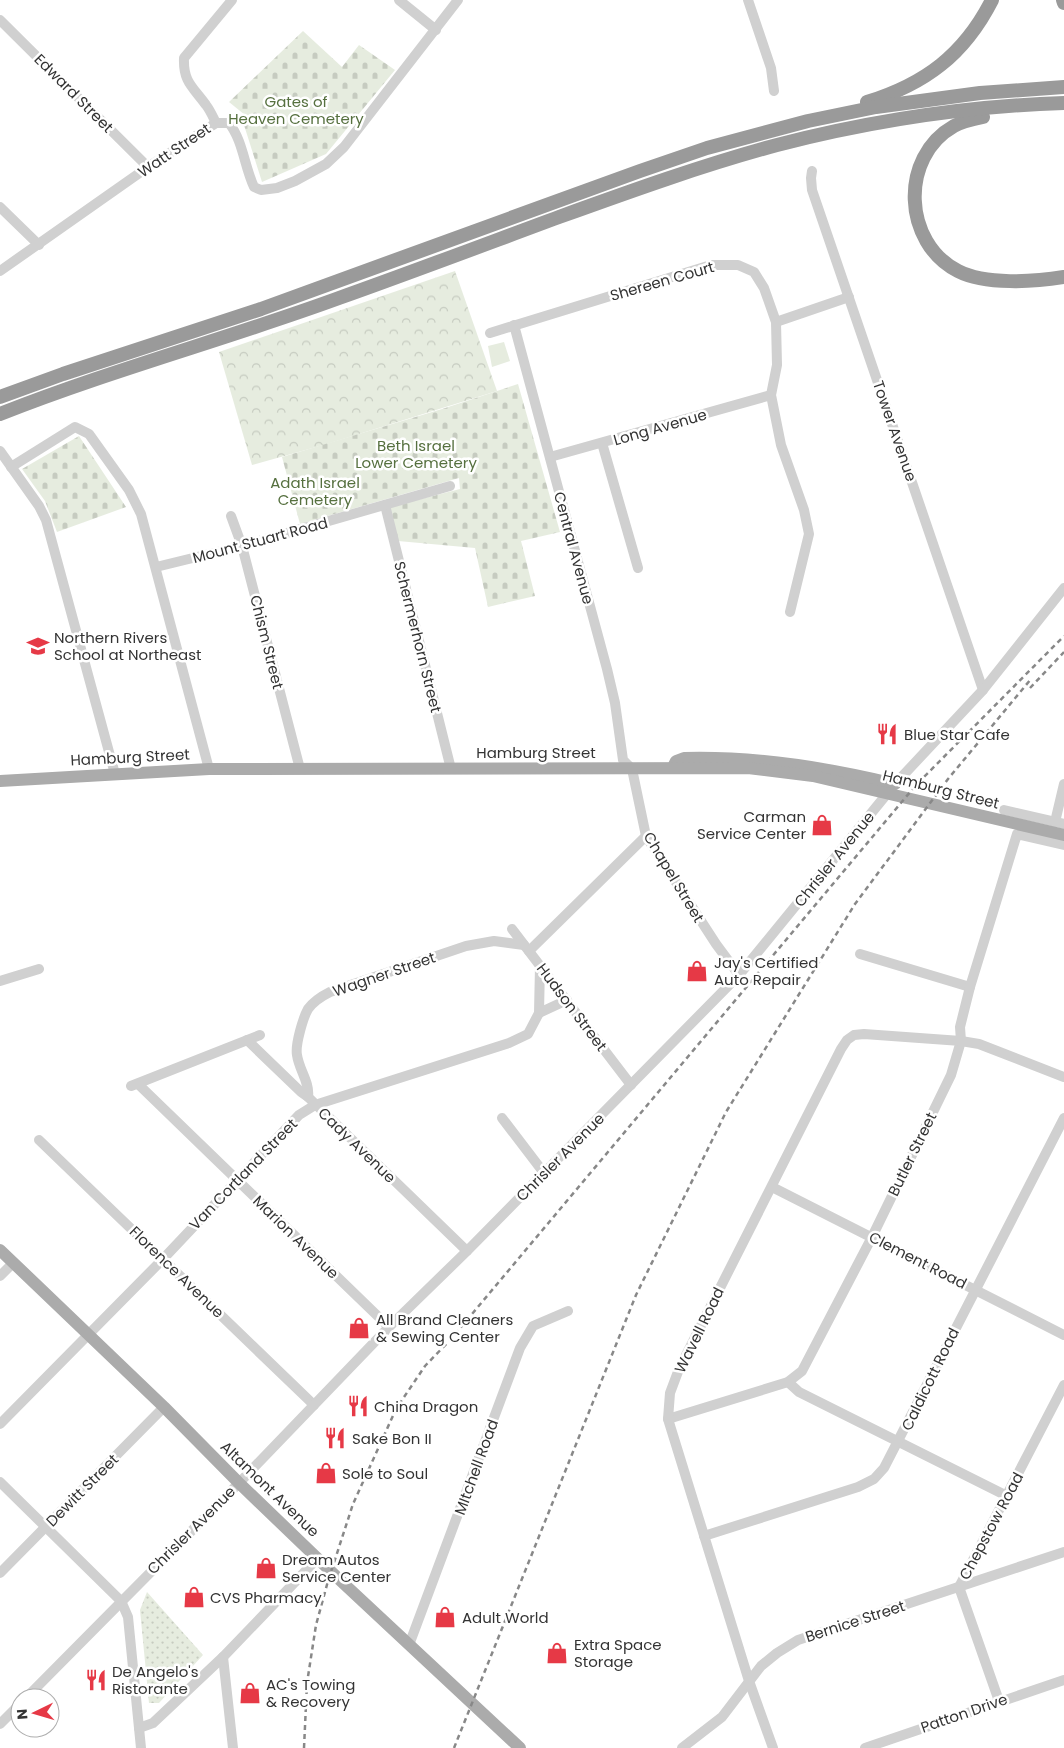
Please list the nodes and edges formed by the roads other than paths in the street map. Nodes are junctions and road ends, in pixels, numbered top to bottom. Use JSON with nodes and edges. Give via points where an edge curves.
{"nodes":[{"id":1,"x":232,"y":0,"type":"edge"},
{"id":2,"x":399,"y":0,"type":"edge"},
{"id":3,"x":458,"y":0,"type":"edge"},
{"id":4,"x":748,"y":0,"type":"edge"},
{"id":5,"x":992,"y":0,"type":"edge"},
{"id":6,"x":0,"y":20,"type":"edge"},
{"id":7,"x":436,"y":30,"type":"junction"},
{"id":8,"x":1064,"y":87,"type":"edge"},
{"id":9,"x":774,"y":91,"type":"dead end"},
{"id":10,"x":1050,"y":103,"type":"junction"},
{"id":11,"x":1064,"y":103,"type":"edge"},
{"id":12,"x":216,"y":123,"type":"junction"},
{"id":13,"x":774,"y":129,"type":"junction"},
{"id":14,"x":148,"y":167,"type":"junction"},
{"id":15,"x":812,"y":171,"type":"dead end"},
{"id":16,"x":0,"y":207,"type":"edge"},
{"id":17,"x":39,"y":245,"type":"junction"},
{"id":18,"x":0,"y":271,"type":"edge"},
{"id":19,"x":1064,"y":277,"type":"edge"},
{"id":20,"x":849,"y":298,"type":"junction"},
{"id":21,"x":776,"y":322,"type":"junction"},
{"id":22,"x":514,"y":326,"type":"junction"},
{"id":23,"x":490,"y":332,"type":"dead end"},
{"id":24,"x":771,"y":395,"type":"junction"},
{"id":25,"x":0,"y":397,"type":"edge"},
{"id":26,"x":0,"y":414,"type":"edge"},
{"id":27,"x":602,"y":443,"type":"junction"},
{"id":28,"x":0,"y":452,"type":"edge"},
{"id":29,"x":550,"y":458,"type":"junction"},
{"id":30,"x":11,"y":467,"type":"junction"},
{"id":31,"x":450,"y":486,"type":"dead end"},
{"id":32,"x":385,"y":505,"type":"junction"},
{"id":33,"x":231,"y":516,"type":"dead end"},
{"id":34,"x":242,"y":546,"type":"junction"},
{"id":35,"x":156,"y":567,"type":"junction"},
{"id":36,"x":638,"y":568,"type":"dead end"},
{"id":37,"x":1064,"y":588,"type":"edge"},
{"id":38,"x":790,"y":612,"type":"dead end"},
{"id":39,"x":983,"y":690,"type":"junction"},
{"id":40,"x":673,"y":767,"type":"junction"},
{"id":41,"x":209,"y":769,"type":"junction"},
{"id":42,"x":300,"y":769,"type":"junction"},
{"id":43,"x":451,"y":769,"type":"junction"},
{"id":44,"x":632,"y":769,"type":"junction"},
{"id":45,"x":115,"y":774,"type":"junction"},
{"id":46,"x":0,"y":781,"type":"edge"},
{"id":47,"x":895,"y":784,"type":"junction"},
{"id":48,"x":1064,"y":784,"type":"edge"},
{"id":49,"x":1004,"y":810,"type":"dead end"},
{"id":50,"x":1059,"y":823,"type":"edge"},
{"id":51,"x":1064,"y":835,"type":"edge"},
{"id":52,"x":646,"y":836,"type":"junction"},
{"id":53,"x":1064,"y":845,"type":"edge"},
{"id":54,"x":512,"y":929,"type":"dead end"},
{"id":55,"x":527,"y":948,"type":"junction"},
{"id":56,"x":860,"y":954,"type":"dead end"},
{"id":57,"x":540,"y":966,"type":"junction"},
{"id":58,"x":39,"y":969,"type":"dead end"},
{"id":59,"x":739,"y":975,"type":"junction"},
{"id":60,"x":0,"y":981,"type":"edge"},
{"id":61,"x":970,"y":987,"type":"junction"},
{"id":62,"x":567,"y":1000,"type":"junction"},
{"id":63,"x":539,"y":1013,"type":"junction"},
{"id":64,"x":260,"y":1035,"type":"dead end"},
{"id":65,"x":247,"y":1040,"type":"junction"},
{"id":66,"x":961,"y":1041,"type":"junction"},
{"id":67,"x":1064,"y":1077,"type":"edge"},
{"id":68,"x":631,"y":1085,"type":"junction"},
{"id":69,"x":312,"y":1101,"type":"junction"},
{"id":70,"x":502,"y":1118,"type":"dead end"},
{"id":71,"x":1064,"y":1118,"type":"edge"},
{"id":72,"x":39,"y":1140,"type":"dead end"},
{"id":73,"x":544,"y":1173,"type":"junction"},
{"id":74,"x":236,"y":1180,"type":"junction"},
{"id":75,"x":772,"y":1187,"type":"junction"},
{"id":76,"x":872,"y":1237,"type":"junction"},
{"id":77,"x":0,"y":1250,"type":"edge"},
{"id":78,"x":467,"y":1251,"type":"junction"},
{"id":79,"x":163,"y":1258,"type":"junction"},
{"id":80,"x":13,"y":1262,"type":"junction"},
{"id":81,"x":0,"y":1276,"type":"edge"},
{"id":82,"x":975,"y":1290,"type":"junction"},
{"id":83,"x":568,"y":1311,"type":"dead end"},
{"id":84,"x":389,"y":1327,"type":"junction"},
{"id":85,"x":89,"y":1335,"type":"junction"},
{"id":86,"x":1064,"y":1335,"type":"edge"},
{"id":87,"x":788,"y":1382,"type":"junction"},
{"id":88,"x":1064,"y":1385,"type":"edge"},
{"id":89,"x":314,"y":1405,"type":"junction"},
{"id":90,"x":164,"y":1407,"type":"junction"},
{"id":91,"x":668,"y":1419,"type":"junction"},
{"id":92,"x":0,"y":1424,"type":"edge"},
{"id":93,"x":899,"y":1443,"type":"junction"},
{"id":94,"x":0,"y":1482,"type":"edge"},
{"id":95,"x":239,"y":1483,"type":"junction"},
{"id":96,"x":1007,"y":1496,"type":"junction"},
{"id":97,"x":46,"y":1527,"type":"junction"},
{"id":98,"x":704,"y":1536,"type":"junction"},
{"id":99,"x":1064,"y":1552,"type":"edge"},
{"id":100,"x":318,"y":1558,"type":"junction"},
{"id":101,"x":0,"y":1573,"type":"edge"},
{"id":102,"x":959,"y":1587,"type":"junction"},
{"id":103,"x":121,"y":1601,"type":"junction"},
{"id":104,"x":409,"y":1645,"type":"junction"},
{"id":105,"x":223,"y":1657,"type":"junction"},
{"id":106,"x":1064,"y":1680,"type":"edge"},
{"id":107,"x":749,"y":1681,"type":"junction"},
{"id":108,"x":36,"y":1688,"type":"edge"},
{"id":109,"x":998,"y":1701,"type":"junction"},
{"id":110,"x":10,"y":1714,"type":"edge"},
{"id":111,"x":0,"y":1724,"type":"edge"},
{"id":112,"x":139,"y":1728,"type":"junction"},
{"id":113,"x":141,"y":1748,"type":"edge"},
{"id":114,"x":233,"y":1748,"type":"edge"},
{"id":115,"x":520,"y":1748,"type":"edge"},
{"id":116,"x":682,"y":1748,"type":"edge"},
{"id":117,"x":773,"y":1748,"type":"edge"},
{"id":118,"x":865,"y":1748,"type":"edge"}],
"edges":[{"from":1,"to":12,"type":"street","via":[[184,58],[186,80]]},
{"from":2,"to":7,"type":"street"},
{"from":3,"to":7,"type":"street","name":"Watt Street"},
{"from":4,"to":9,"type":"street","via":[[771,68]]},
{"from":5,"to":13,"type":"highway","via":[[965,42],[920,80],[883,97]]},
{"from":6,"to":14,"type":"street","name":"Edward Street"},
{"from":7,"to":12,"type":"street","name":"Watt Street","via":[[344,147],[326,164],[294,181],[262,190],[254,186],[237,133],[229,122]]},
{"from":8,"to":13,"type":"highway","via":[[910,102]]},
{"from":10,"to":11,"type":"highway"},
{"from":10,"to":19,"type":"highway","via":[[971,119],[946,131],[921,164],[914,208],[925,240],[940,259],[958,271],[989,280]]},
{"from":10,"to":26,"type":"highway","via":[[879,123],[803,139],[712,164],[266,324]]},
{"from":12,"to":14,"type":"street","name":"Watt Street"},
{"from":13,"to":25,"type":"highway","via":[[673,159],[284,301]]},
{"from":14,"to":17,"type":"street","name":"Watt Street"},
{"from":15,"to":20,"type":"street","name":"Tower Avenue","via":[[812,190]]},
{"from":16,"to":17,"type":"street"},
{"from":17,"to":18,"type":"street","name":"Watt Street"},
{"from":20,"to":21,"type":"street"},
{"from":20,"to":39,"type":"street","name":"Tower Avenue"},
{"from":21,"to":22,"type":"street","name":"Shereen Court","via":[[764,288],[754,272],[738,264],[726,264],[712,265]]},
{"from":21,"to":24,"type":"street","name":"Shereen Court","via":[[777,364]]},
{"from":22,"to":23,"type":"street","name":"Shereen Court"},
{"from":22,"to":29,"type":"street","name":"Central Avenue"},
{"from":24,"to":27,"type":"street","name":"Long Avenue"},
{"from":24,"to":38,"type":"street","name":"Shereen Court","via":[[781,445],[809,534]]},
{"from":27,"to":29,"type":"street","name":"Long Avenue"},
{"from":27,"to":36,"type":"street"},
{"from":28,"to":30,"type":"street"},
{"from":29,"to":44,"type":"street","name":"Central Avenue","via":[[607,669],[623,760]]},
{"from":30,"to":35,"type":"street","via":[[76,427],[89,434],[129,490],[141,514]]},
{"from":30,"to":45,"type":"street","via":[[40,506],[46,520]]},
{"from":31,"to":32,"type":"street","name":"Mount Stuart Road"},
{"from":32,"to":34,"type":"street","name":"Mount Stuart Road"},
{"from":32,"to":43,"type":"street","name":"Schermerhorn Street"},
{"from":33,"to":34,"type":"street","name":"Chism Street"},
{"from":34,"to":35,"type":"street","name":"Mount Stuart Road"},
{"from":34,"to":42,"type":"street","name":"Chism Street"},
{"from":35,"to":41,"type":"street"},
{"from":37,"to":39,"type":"street","name":"Chrisler Avenue"},
{"from":39,"to":47,"type":"street","name":"Chrisler Avenue"},
{"from":40,"to":44,"type":"main road","name":"Hamburg Street"},
{"from":40,"to":47,"type":"main road","via":[[676,761],[684,758],[762,760],[813,766]]},
{"from":40,"to":51,"type":"main road","name":"Hamburg Street","via":[[748,768],[813,776]]},
{"from":41,"to":42,"type":"main road","name":"Hamburg Street"},
{"from":41,"to":45,"type":"main road","name":"Hamburg Street"},
{"from":42,"to":43,"type":"main road","name":"Hamburg Street"},
{"from":43,"to":44,"type":"main road","name":"Hamburg Street"},
{"from":44,"to":52,"type":"street","name":"Chapel Street"},
{"from":45,"to":46,"type":"main road","name":"Hamburg Street"},
{"from":47,"to":59,"type":"street","name":"Chrisler Avenue"},
{"from":48,"to":50,"type":"street"},
{"from":49,"to":50,"type":"street"},
{"from":52,"to":55,"type":"street"},
{"from":52,"to":59,"type":"street","name":"Chapel Street"},
{"from":53,"to":61,"type":"street","name":"Butler Street","via":[[1017,834]]},
{"from":54,"to":55,"type":"street","name":"Hudson Street"},
{"from":55,"to":57,"type":"street","name":"Hudson Street"},
{"from":55,"to":69,"type":"street","name":"Wagner Street","via":[[494,941],[466,946],[320,997],[308,1010],[297,1042],[297,1055]]},
{"from":56,"to":61,"type":"street"},
{"from":57,"to":62,"type":"street","name":"Hudson Street"},
{"from":57,"to":63,"type":"street","name":"Van Cortland Street"},
{"from":58,"to":60,"type":"street"},
{"from":59,"to":68,"type":"street","name":"Chrisler Avenue"},
{"from":61,"to":66,"type":"street","name":"Butler Street","via":[[960,1027]]},
{"from":62,"to":63,"type":"street"},
{"from":62,"to":68,"type":"street","name":"Hudson Street"},
{"from":63,"to":69,"type":"street","name":"Van Cortland Street","via":[[528,1034],[509,1043]]},
{"from":64,"to":65,"type":"street"},
{"from":65,"to":69,"type":"street","name":"Cady Avenue"},
{"from":65,"to":74,"type":"street","name":"Marion Avenue","via":[[135,1085]]},
{"from":66,"to":67,"type":"street","name":"Wavell Road","via":[[979,1044]]},
{"from":66,"to":75,"type":"street","name":"Wavell Road","via":[[864,1034],[847,1040]]},
{"from":66,"to":76,"type":"street","name":"Butler Street","via":[[951,1075]]},
{"from":68,"to":73,"type":"street","name":"Chrisler Avenue"},
{"from":69,"to":74,"type":"street","name":"Van Cortland Street"},
{"from":69,"to":78,"type":"street","name":"Cady Avenue"},
{"from":70,"to":73,"type":"street"},
{"from":71,"to":82,"type":"street","name":"Caldicott Road"},
{"from":72,"to":79,"type":"street","name":"Florence Avenue"},
{"from":73,"to":78,"type":"street","name":"Chrisler Avenue"},
{"from":74,"to":79,"type":"street","name":"Van Cortland Street"},
{"from":74,"to":84,"type":"street","name":"Marion Avenue"},
{"from":75,"to":76,"type":"street","name":"Clement Road"},
{"from":75,"to":91,"type":"street","name":"Wavell Road","via":[[679,1369],[670,1393]]},
{"from":76,"to":82,"type":"street","name":"Clement Road"},
{"from":76,"to":87,"type":"street","name":"Butler Street","via":[[802,1371]]},
{"from":77,"to":80,"type":"main road","name":"Altamont Avenue"},
{"from":78,"to":84,"type":"street","name":"Chrisler Avenue"},
{"from":79,"to":85,"type":"street","name":"Van Cortland Street"},
{"from":79,"to":89,"type":"street","name":"Florence Avenue"},
{"from":80,"to":81,"type":"street"},
{"from":80,"to":85,"type":"main road","name":"Altamont Avenue"},
{"from":82,"to":86,"type":"street","name":"Clement Road"},
{"from":82,"to":93,"type":"street","name":"Caldicott Road"},
{"from":83,"to":104,"type":"street","name":"MItchell Road","via":[[533,1326],[520,1348]]},
{"from":84,"to":89,"type":"street","name":"Chrisler Avenue"},
{"from":85,"to":90,"type":"main road","name":"Altamont Avenue"},
{"from":85,"to":92,"type":"street","name":"Van Cortland Street"},
{"from":87,"to":91,"type":"street","name":"Butler Street"},
{"from":87,"to":93,"type":"street","via":[[799,1392]]},
{"from":88,"to":96,"type":"street","name":"Chepstow Road"},
{"from":89,"to":95,"type":"street","name":"Chrisler Avenue"},
{"from":90,"to":95,"type":"main road","name":"Altamont Avenue"},
{"from":90,"to":97,"type":"street","name":"Dewitt Street"},
{"from":91,"to":98,"type":"street","name":"Wavell Road"},
{"from":93,"to":96,"type":"street"},
{"from":93,"to":98,"type":"street","name":"Caldicott Road","via":[[874,1479],[858,1488]]},
{"from":94,"to":97,"type":"street"},
{"from":95,"to":100,"type":"main road","name":"Altamont Avenue"},
{"from":95,"to":103,"type":"street","name":"Chrisler Avenue"},
{"from":96,"to":102,"type":"street","name":"Chepstow Road"},
{"from":97,"to":101,"type":"street","name":"Dewitt Street"},
{"from":97,"to":103,"type":"street"},
{"from":98,"to":107,"type":"street","name":"Wavell Road"},
{"from":99,"to":102,"type":"street","name":"Bernice Street"},
{"from":100,"to":104,"type":"main road","name":"Altamont Avenue"},
{"from":100,"to":105,"type":"street"},
{"from":102,"to":107,"type":"street","name":"Bernice Street","via":[[798,1640],[777,1653]]},
{"from":102,"to":109,"type":"street","name":"Chepstow Road"},
{"from":103,"to":108,"type":"street","name":"Chrisler Avenue"},
{"from":103,"to":112,"type":"street","via":[[128,1617]]},
{"from":104,"to":115,"type":"main road","name":"Altamont Avenue"},
{"from":105,"to":112,"type":"street","via":[[153,1723]]},
{"from":105,"to":114,"type":"street"},
{"from":106,"to":109,"type":"street","name":"Patton Drive"},
{"from":107,"to":116,"type":"street","name":"Bernice Street","via":[[722,1717]]},
{"from":107,"to":117,"type":"street","name":"Wavell Road"},
{"from":109,"to":118,"type":"street","name":"Patton Drive"},
{"from":110,"to":111,"type":"street"},
{"from":112,"to":113,"type":"street"}]}
